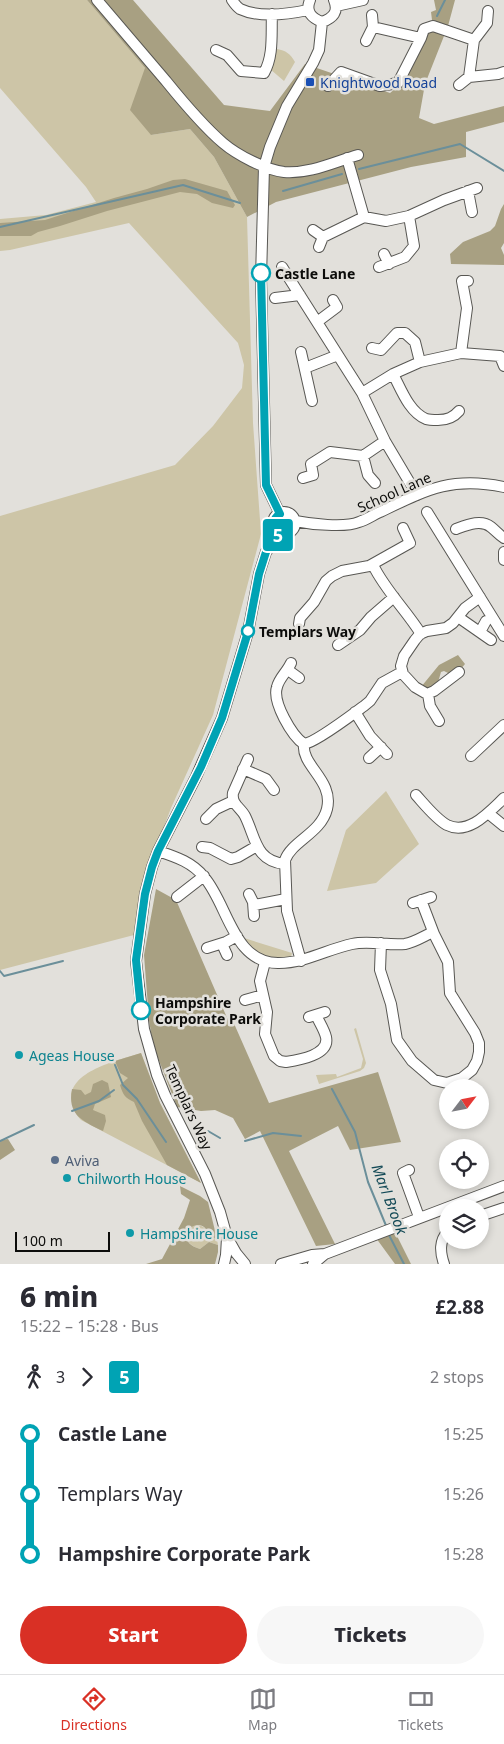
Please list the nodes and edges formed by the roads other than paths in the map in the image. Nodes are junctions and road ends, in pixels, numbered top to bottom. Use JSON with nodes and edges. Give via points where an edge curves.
{"nodes":[{"id":1,"x":97,"y":0,"type":"edge"},
{"id":2,"x":232,"y":0,"type":"edge"},
{"id":3,"x":363,"y":0,"type":"edge"},
{"id":4,"x":335,"y":3,"type":"edge"},
{"id":5,"x":309,"y":5,"type":"edge"},
{"id":6,"x":488,"y":11,"type":"dead end"},
{"id":7,"x":272,"y":14,"type":"junction"},
{"id":8,"x":372,"y":15,"type":"dead end"},
{"id":9,"x":322,"y":22,"type":"junction"},
{"id":10,"x":373,"y":27,"type":"junction"},
{"id":11,"x":421,"y":38,"type":"junction"},
{"id":12,"x":474,"y":40,"type":"junction"},
{"id":13,"x":366,"y":41,"type":"dead end"},
{"id":14,"x":216,"y":50,"type":"dead end"},
{"id":15,"x":504,"y":72,"type":"edge"},
{"id":16,"x":469,"y":77,"type":"junction"},
{"id":17,"x":459,"y":85,"type":"dead end"},
{"id":18,"x":328,"y":86,"type":"dead end"},
{"id":19,"x":358,"y":155,"type":"dead end"},
{"id":20,"x":347,"y":158,"type":"junction"},
{"id":21,"x":264,"y":166,"type":"junction"},
{"id":22,"x":472,"y":212,"type":"dead end"},
{"id":23,"x":408,"y":216,"type":"junction"},
{"id":24,"x":364,"y":217,"type":"junction"},
{"id":25,"x":313,"y":230,"type":"dead end"},
{"id":26,"x":384,"y":254,"type":"dead end"},
{"id":27,"x":282,"y":267,"type":"dead end"},
{"id":28,"x":462,"y":281,"type":"dead end"},
{"id":29,"x":300,"y":295,"type":"junction"},
{"id":30,"x":275,"y":298,"type":"dead end"},
{"id":31,"x":348,"y":304,"type":"dead end"},
{"id":32,"x":317,"y":322,"type":"junction"},
{"id":33,"x":301,"y":352,"type":"dead end"},
{"id":34,"x":377,"y":352,"type":"dead end"},
{"id":35,"x":461,"y":353,"type":"junction"},
{"id":36,"x":338,"y":355,"type":"junction"},
{"id":37,"x":503,"y":357,"type":"edge"},
{"id":38,"x":420,"y":362,"type":"junction"},
{"id":39,"x":305,"y":368,"type":"junction"},
{"id":40,"x":393,"y":374,"type":"junction"},
{"id":41,"x":362,"y":393,"type":"junction"},
{"id":42,"x":312,"y":401,"type":"dead end"},
{"id":43,"x":456,"y":416,"type":"dead end"},
{"id":44,"x":385,"y":441,"type":"junction"},
{"id":45,"x":363,"y":456,"type":"junction"},
{"id":46,"x":310,"y":478,"type":"dead end"},
{"id":47,"x":368,"y":479,"type":"dead end"},
{"id":48,"x":504,"y":487,"type":"edge"},
{"id":49,"x":416,"y":494,"type":"junction"},
{"id":50,"x":427,"y":512,"type":"dead end"},
{"id":51,"x":280,"y":514,"type":"junction"},
{"id":52,"x":294,"y":521,"type":"junction"},
{"id":53,"x":403,"y":528,"type":"dead end"},
{"id":54,"x":456,"y":529,"type":"dead end"},
{"id":55,"x":279,"y":533,"type":"junction"},
{"id":56,"x":504,"y":538,"type":"edge"},
{"id":57,"x":504,"y":552,"type":"edge"},
{"id":58,"x":504,"y":560,"type":"edge"},
{"id":59,"x":373,"y":564,"type":"junction"},
{"id":60,"x":394,"y":597,"type":"junction"},
{"id":61,"x":480,"y":597,"type":"junction"},
{"id":62,"x":458,"y":617,"type":"junction"},
{"id":63,"x":486,"y":621,"type":"dead end"},
{"id":64,"x":299,"y":624,"type":"dead end"},
{"id":65,"x":344,"y":627,"type":"dead end"},
{"id":66,"x":480,"y":632,"type":"junction"},
{"id":67,"x":503,"y":632,"type":"edge"},
{"id":68,"x":421,"y":634,"type":"junction"},
{"id":69,"x":350,"y":637,"type":"junction"},
{"id":70,"x":492,"y":640,"type":"dead end"},
{"id":71,"x":338,"y":645,"type":"dead end"},
{"id":72,"x":402,"y":672,"type":"junction"},
{"id":73,"x":459,"y":672,"type":"dead end"},
{"id":74,"x":299,"y":678,"type":"dead end"},
{"id":75,"x":428,"y":694,"type":"junction"},
{"id":76,"x":430,"y":706,"type":"junction"},
{"id":77,"x":420,"y":711,"type":"dead end"},
{"id":78,"x":355,"y":712,"type":"junction"},
{"id":79,"x":439,"y":721,"type":"dead end"},
{"id":80,"x":504,"y":725,"type":"edge"},
{"id":81,"x":304,"y":744,"type":"junction"},
{"id":82,"x":471,"y":756,"type":"dead end"},
{"id":83,"x":369,"y":758,"type":"dead end"},
{"id":84,"x":248,"y":759,"type":"dead end"},
{"id":85,"x":243,"y":769,"type":"junction"},
{"id":86,"x":274,"y":790,"type":"dead end"},
{"id":87,"x":416,"y":795,"type":"dead end"},
{"id":88,"x":504,"y":798,"type":"edge"},
{"id":89,"x":233,"y":801,"type":"junction"},
{"id":90,"x":488,"y":813,"type":"junction"},
{"id":91,"x":206,"y":819,"type":"dead end"},
{"id":92,"x":504,"y":826,"type":"edge"},
{"id":93,"x":257,"y":846,"type":"junction"},
{"id":94,"x":202,"y":847,"type":"dead end"},
{"id":95,"x":158,"y":851,"type":"junction"},
{"id":96,"x":231,"y":858,"type":"junction"},
{"id":97,"x":285,"y":864,"type":"junction"},
{"id":98,"x":232,"y":870,"type":"dead end"},
{"id":99,"x":204,"y":876,"type":"junction"},
{"id":100,"x":249,"y":894,"type":"dead end"},
{"id":101,"x":177,"y":897,"type":"dead end"},
{"id":102,"x":286,"y":900,"type":"junction"},
{"id":103,"x":422,"y":900,"type":"dead end"},
{"id":104,"x":433,"y":932,"type":"junction"},
{"id":105,"x":237,"y":936,"type":"junction"},
{"id":106,"x":381,"y":943,"type":"junction"},
{"id":107,"x":222,"y":944,"type":"junction"},
{"id":108,"x":208,"y":948,"type":"dead end"},
{"id":109,"x":227,"y":955,"type":"dead end"},
{"id":110,"x":301,"y":961,"type":"junction"},
{"id":111,"x":265,"y":962,"type":"junction"},
{"id":112,"x":263,"y":995,"type":"junction"},
{"id":113,"x":245,"y":1000,"type":"dead end"},
{"id":114,"x":317,"y":1014,"type":"dead end"},
{"id":115,"x":409,"y":1170,"type":"dead end"},
{"id":116,"x":504,"y":1186,"type":"edge"},
{"id":117,"x":504,"y":1208,"type":"edge"},
{"id":118,"x":489,"y":1213,"type":"edge"},
{"id":119,"x":420,"y":1217,"type":"junction"},
{"id":120,"x":227,"y":1237,"type":"junction"},
{"id":121,"x":441,"y":1249,"type":"edge"},
{"id":122,"x":325,"y":1254,"type":"junction"},
{"id":123,"x":224,"y":1264,"type":"edge"},
{"id":124,"x":244,"y":1264,"type":"edge"},
{"id":125,"x":281,"y":1264,"type":"edge"},
{"id":126,"x":313,"y":1264,"type":"edge"},
{"id":127,"x":444,"y":1264,"type":"edge"}],
"edges":[{"from":1,"to":21,"type":"street","via":[[186,105],[224,143]]},
{"from":2,"to":7,"type":"street","via":[[239,8]]},
{"from":3,"to":4,"type":"street"},
{"from":4,"to":9,"type":"street","via":[[333,16]]},
{"from":5,"to":7,"type":"street"},
{"from":5,"to":9,"type":"street","via":[[313,18]]},
{"from":6,"to":12,"type":"street","via":[[492,23]]},
{"from":7,"to":14,"type":"street","via":[[272,44],[264,73],[241,71],[227,55]]},
{"from":8,"to":10,"type":"street"},
{"from":9,"to":21,"type":"street","via":[[319,50],[287,106]]},
{"from":10,"to":11,"type":"street"},
{"from":10,"to":13,"type":"street"},
{"from":11,"to":12,"type":"street","via":[[424,29],[433,26]]},
{"from":11,"to":18,"type":"street","via":[[398,83],[380,86],[340,69]]},
{"from":12,"to":16,"type":"street"},
{"from":15,"to":16,"type":"street"},
{"from":16,"to":17,"type":"street"},
{"from":19,"to":20,"type":"street"},
{"from":20,"to":21,"type":"street","via":[[316,169],[294,172]]},
{"from":20,"to":24,"type":"street"},
{"from":21,"to":51,"type":"street","via":[[261,278],[266,485]]},
{"from":22,"to":23,"type":"street","via":[[472,190]]},
{"from":23,"to":24,"type":"street","via":[[386,221]]},
{"from":23,"to":26,"type":"street","via":[[414,246],[405,257],[384,265]]},
{"from":24,"to":25,"type":"street","via":[[321,242]]},
{"from":27,"to":29,"type":"street"},
{"from":28,"to":35,"type":"street","via":[[467,308]]},
{"from":29,"to":30,"type":"street"},
{"from":29,"to":32,"type":"street"},
{"from":31,"to":32,"type":"street","via":[[335,303]]},
{"from":32,"to":36,"type":"street"},
{"from":33,"to":39,"type":"street"},
{"from":34,"to":38,"type":"street","via":[[397,333],[405,333],[415,342]]},
{"from":35,"to":37,"type":"street"},
{"from":35,"to":38,"type":"street"},
{"from":36,"to":39,"type":"street"},
{"from":36,"to":41,"type":"street"},
{"from":38,"to":40,"type":"street"},
{"from":39,"to":42,"type":"street"},
{"from":40,"to":41,"type":"street"},
{"from":40,"to":43,"type":"street","via":[[417,413],[427,420]]},
{"from":41,"to":44,"type":"street"},
{"from":44,"to":45,"type":"street"},
{"from":44,"to":49,"type":"street"},
{"from":45,"to":46,"type":"street","via":[[330,452],[311,464]]},
{"from":45,"to":47,"type":"street"},
{"from":48,"to":49,"type":"street","name":"School Lane","via":[[466,482]]},
{"from":49,"to":52,"type":"street","name":"School Lane","via":[[358,523],[317,525]]},
{"from":50,"to":61,"type":"street"},
{"from":51,"to":52,"type":"street","via":[[289,514]]},
{"from":51,"to":55,"type":"street","via":[[274,523]]},
{"from":52,"to":55,"type":"street","name":"Templars Way","via":[[291,531]]},
{"from":53,"to":59,"type":"street","via":[[410,543]]},
{"from":54,"to":56,"type":"street","via":[[482,523]]},
{"from":55,"to":95,"type":"street","name":"Templars Way","via":[[266,552],[259,574],[248,632],[222,718]]},
{"from":57,"to":58,"type":"street"},
{"from":59,"to":60,"type":"street"},
{"from":59,"to":64,"type":"street","via":[[319,581],[314,602],[300,618]]},
{"from":60,"to":68,"type":"street"},
{"from":60,"to":69,"type":"street"},
{"from":61,"to":62,"type":"street"},
{"from":61,"to":67,"type":"street"},
{"from":62,"to":66,"type":"street"},
{"from":62,"to":68,"type":"street","via":[[446,628]]},
{"from":63,"to":66,"type":"street"},
{"from":65,"to":69,"type":"street"},
{"from":66,"to":70,"type":"street"},
{"from":68,"to":72,"type":"street","via":[[404,656]]},
{"from":69,"to":71,"type":"street"},
{"from":72,"to":75,"type":"street","via":[[415,687]]},
{"from":72,"to":78,"type":"street","via":[[382,683],[370,701]]},
{"from":73,"to":75,"type":"street"},
{"from":74,"to":81,"type":"street","via":[[289,667],[277,687],[277,702],[284,718]]},
{"from":75,"to":76,"type":"street"},
{"from":76,"to":77,"type":"street"},
{"from":76,"to":79,"type":"street"},
{"from":78,"to":81,"type":"street"},
{"from":78,"to":83,"type":"street","via":[[366,731],[384,751]]},
{"from":80,"to":82,"type":"street"},
{"from":81,"to":97,"type":"street","via":[[305,755],[325,788],[327,806],[318,825],[289,853]]},
{"from":84,"to":85,"type":"street"},
{"from":85,"to":86,"type":"street","via":[[266,779]]},
{"from":85,"to":89,"type":"street","via":[[232,793]]},
{"from":87,"to":90,"type":"street","via":[[450,826],[466,826]]},
{"from":88,"to":90,"type":"street"},
{"from":89,"to":91,"type":"street","via":[[216,809]]},
{"from":89,"to":93,"type":"street","via":[[246,817]]},
{"from":90,"to":92,"type":"street"},
{"from":93,"to":96,"type":"street"},
{"from":93,"to":97,"type":"street","via":[[269,860]]},
{"from":94,"to":96,"type":"street"},
{"from":95,"to":99,"type":"street","via":[[187,862]]},
{"from":95,"to":120,"type":"street","name":"Templars Way","via":[[145,894],[136,960],[142,1017],[165,1095],[213,1194]]},
{"from":96,"to":98,"type":"street"},
{"from":97,"to":102,"type":"street"},
{"from":99,"to":101,"type":"street"},
{"from":99,"to":105,"type":"street"},
{"from":100,"to":102,"type":"street","via":[[254,910]]},
{"from":102,"to":110,"type":"street"},
{"from":103,"to":104,"type":"street"},
{"from":104,"to":106,"type":"street","via":[[408,944]]},
{"from":104,"to":106,"type":"street","via":[[448,962],[450,993],[479,1043],[475,1065],[466,1076],[452,1083],[430,1078],[397,1040],[391,1004],[380,970]]},
{"from":105,"to":107,"type":"street"},
{"from":105,"to":111,"type":"street","via":[[248,951]]},
{"from":106,"to":110,"type":"street","via":[[353,943]]},
{"from":107,"to":108,"type":"street"},
{"from":107,"to":109,"type":"street"},
{"from":110,"to":111,"type":"street"},
{"from":111,"to":112,"type":"street","via":[[260,981]]},
{"from":112,"to":113,"type":"street"},
{"from":112,"to":114,"type":"street","via":[[267,1012],[265,1034],[272,1053],[280,1061],[289,1062],[324,1048],[326,1038]]},
{"from":115,"to":119,"type":"street","via":[[403,1173]]},
{"from":116,"to":119,"type":"street"},
{"from":117,"to":118,"type":"street"},
{"from":119,"to":122,"type":"street"},
{"from":120,"to":123,"type":"street","name":"Templars Way"},
{"from":120,"to":124,"type":"street","name":"Templars Way"},
{"from":121,"to":127,"type":"street"},
{"from":122,"to":125,"type":"street"},
{"from":122,"to":126,"type":"street"}]}
